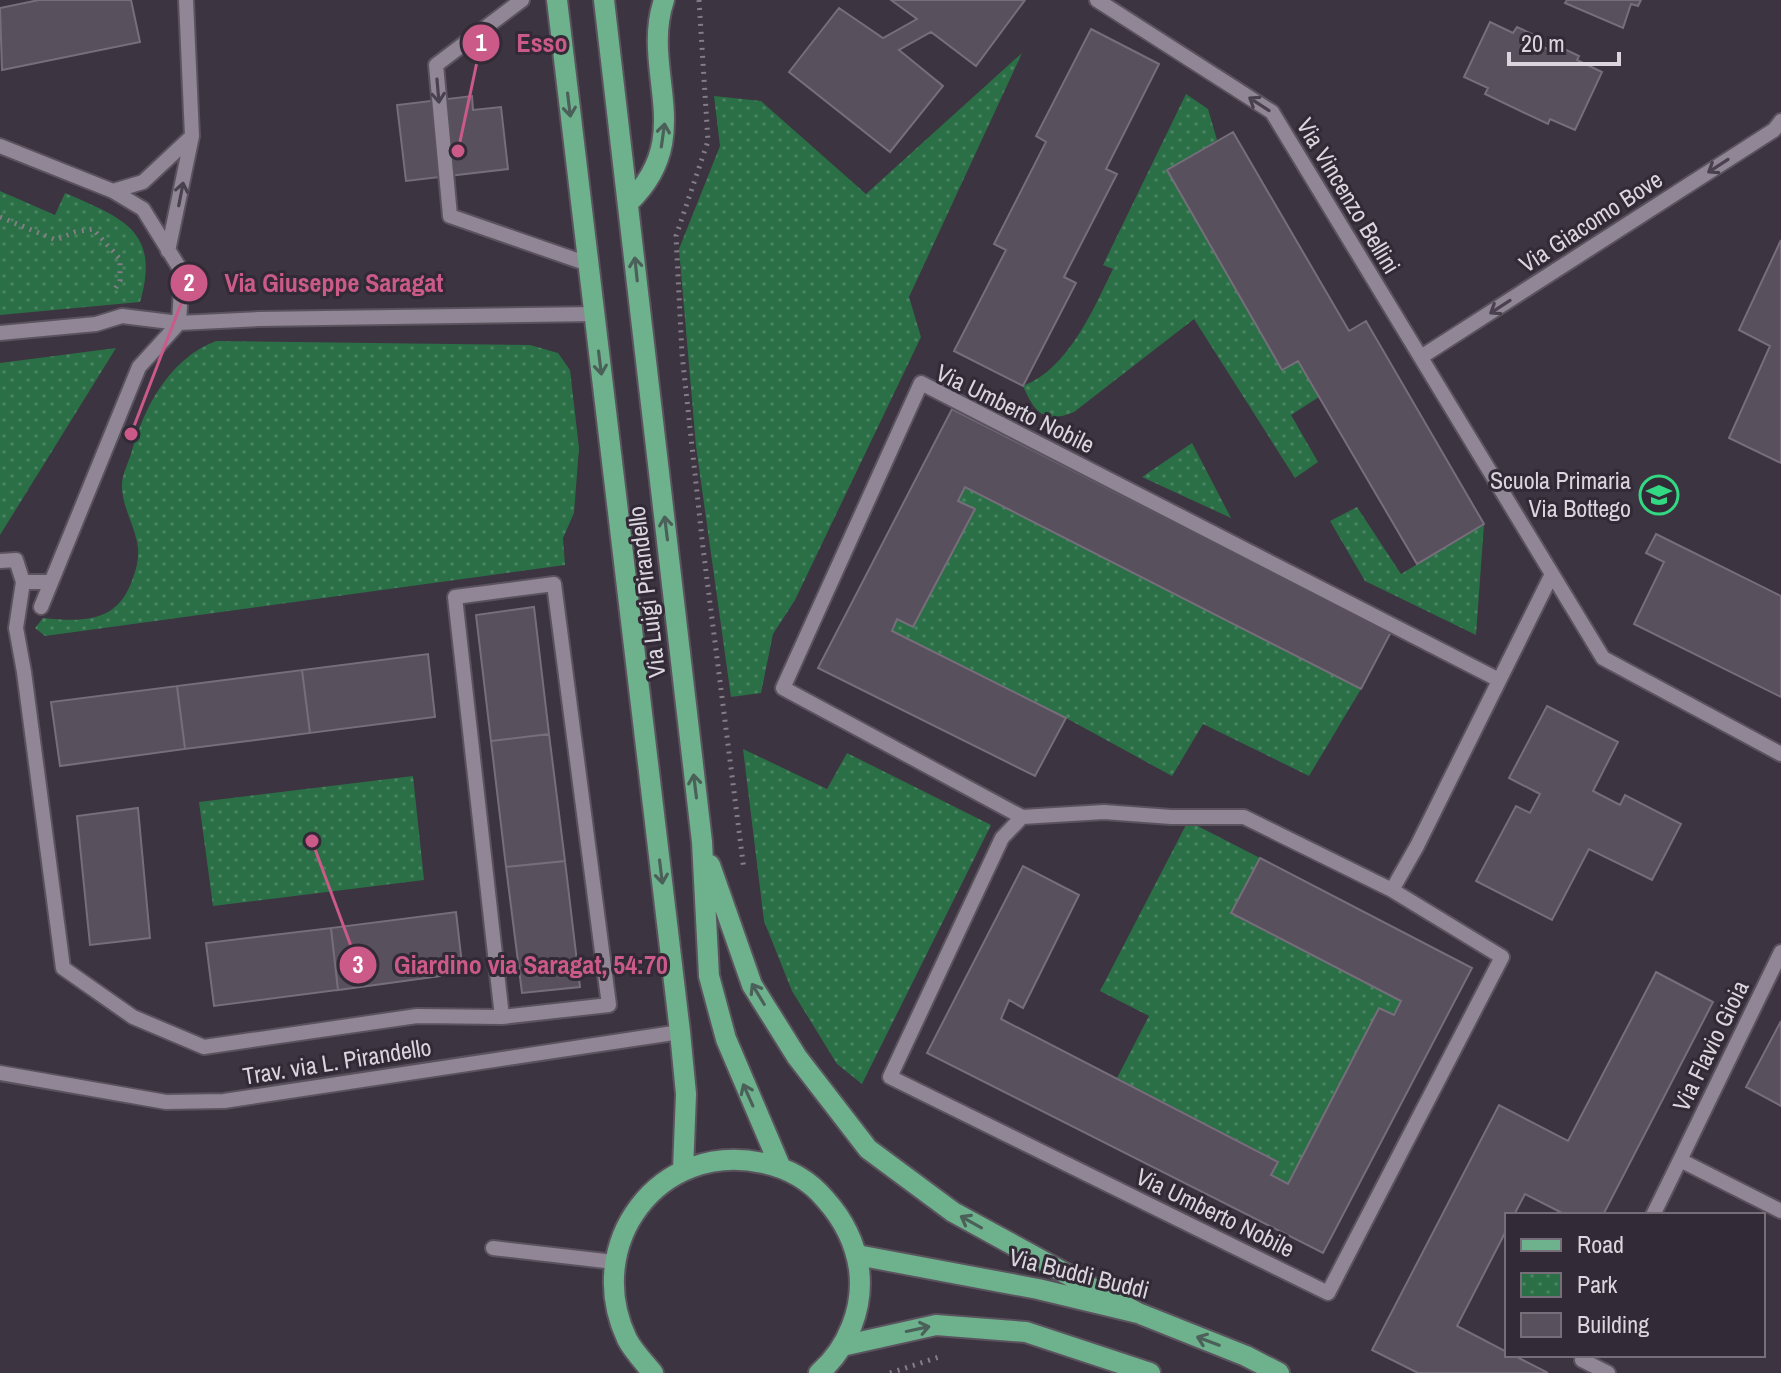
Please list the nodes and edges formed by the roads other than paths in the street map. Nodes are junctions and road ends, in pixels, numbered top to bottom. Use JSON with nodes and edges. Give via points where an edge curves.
{"nodes":[{"id":1,"x":186,"y":0,"type":"edge"},
{"id":2,"x":522,"y":0,"type":"edge"},
{"id":3,"x":557,"y":0,"type":"edge"},
{"id":4,"x":604,"y":0,"type":"edge"},
{"id":5,"x":664,"y":0,"type":"edge"},
{"id":6,"x":1097,"y":0,"type":"edge"},
{"id":7,"x":1779,"y":128,"type":"edge"},
{"id":8,"x":192,"y":136,"type":"junction"},
{"id":9,"x":0,"y":146,"type":"edge"},
{"id":10,"x":113,"y":191,"type":"junction"},
{"id":11,"x":628,"y":203,"type":"junction"},
{"id":12,"x":168,"y":251,"type":"junction"},
{"id":13,"x":588,"y":264,"type":"junction"},
{"id":14,"x":595,"y":314,"type":"junction"},
{"id":15,"x":179,"y":323,"type":"junction"},
{"id":16,"x":0,"y":333,"type":"edge"},
{"id":17,"x":1421,"y":357,"type":"junction"},
{"id":18,"x":0,"y":561,"type":"edge"},
{"id":19,"x":1552,"y":574,"type":"junction"},
{"id":20,"x":23,"y":582,"type":"junction"},
{"id":21,"x":51,"y":582,"type":"junction"},
{"id":22,"x":41,"y":607,"type":"dead end"},
{"id":23,"x":1499,"y":680,"type":"junction"},
{"id":24,"x":1781,"y":754,"type":"edge"},
{"id":25,"x":1022,"y":817,"type":"junction"},
{"id":26,"x":702,"y":842,"type":"junction"},
{"id":27,"x":1392,"y":890,"type":"junction"},
{"id":28,"x":1781,"y":952,"type":"edge"},
{"id":29,"x":502,"y":1017,"type":"junction"},
{"id":30,"x":680,"y":1032,"type":"junction"},
{"id":31,"x":0,"y":1073,"type":"edge"},
{"id":32,"x":1680,"y":1160,"type":"junction"},
{"id":33,"x":780,"y":1166,"type":"junction"},
{"id":34,"x":683,"y":1170,"type":"junction"},
{"id":35,"x":1781,"y":1211,"type":"edge"},
{"id":36,"x":1654,"y":1213,"type":"edge"},
{"id":37,"x":493,"y":1248,"type":"dead end"},
{"id":38,"x":857,"y":1255,"type":"junction"},
{"id":39,"x":614,"y":1262,"type":"junction"},
{"id":40,"x":1138,"y":1313,"type":"junction"},
{"id":41,"x":842,"y":1346,"type":"junction"},
{"id":42,"x":1584,"y":1357,"type":"edge"},
{"id":43,"x":653,"y":1373,"type":"edge"},
{"id":44,"x":819,"y":1373,"type":"edge"},
{"id":45,"x":1150,"y":1373,"type":"edge"},
{"id":46,"x":1279,"y":1373,"type":"edge"},
{"id":47,"x":1608,"y":1373,"type":"edge"}],
"edges":[{"from":1,"to":8,"type":"street"},
{"from":2,"to":13,"type":"street","one_way":true,"via":[[436,65],[450,216]]},
{"from":3,"to":13,"type":"main road","name":"Via Luigi Pirandello","one_way":true},
{"from":4,"to":11,"type":"main road","name":"Via Luigi Pirandello"},
{"from":11,"to":5,"type":"main road","one_way":true,"via":[[661,153],[665,119],[658,47]]},
{"from":17,"to":6,"type":"street","name":"Via Vincenzo Bellini","one_way":true,"via":[[1272,112]]},
{"from":7,"to":17,"type":"street","name":"Via Giacomo Bove","one_way":true},
{"from":8,"to":10,"type":"street","via":[[143,182]]},
{"from":12,"to":8,"type":"street","one_way":true},
{"from":9,"to":10,"type":"street"},
{"from":10,"to":12,"type":"street","via":[[143,209]]},
{"from":26,"to":11,"type":"main road","name":"Via Luigi Pirandello","one_way":true},
{"from":12,"to":15,"type":"street","via":[[182,272]]},
{"from":13,"to":14,"type":"main road","name":"Via Luigi Pirandello"},
{"from":14,"to":15,"type":"street"},
{"from":14,"to":30,"type":"main road","name":"Via Luigi Pirandello","one_way":true},
{"from":15,"to":16,"type":"street","via":[[122,316],[96,324]]},
{"from":15,"to":21,"type":"street","via":[[139,367]]},
{"from":17,"to":19,"type":"street","name":"Via Vincenzo Bellini"},
{"from":18,"to":20,"type":"street","via":[[16,560]]},
{"from":19,"to":23,"type":"street"},
{"from":19,"to":24,"type":"street","name":"Via Vincenzo Bellini","via":[[1603,658]]},
{"from":20,"to":21,"type":"street"},
{"from":20,"to":29,"type":"street","via":[[16,628],[63,968],[133,1017],[204,1047],[417,1016]]},
{"from":21,"to":22,"type":"street"},
{"from":23,"to":25,"type":"street","name":"Via Umberto Nobile","via":[[921,383],[783,688]]},
{"from":23,"to":27,"type":"street"},
{"from":25,"to":27,"type":"street","name":"Via Umberto Nobile","via":[[1104,812],[1244,817]]},
{"from":25,"to":27,"type":"street","name":"Via Umberto Nobile","via":[[1002,838],[890,1077],[1328,1293],[1502,957]]},
{"from":33,"to":26,"type":"main road","name":"Via Luigi Pirandello","one_way":true,"via":[[726,1039],[709,976]]},
{"from":40,"to":26,"type":"main road","one_way":true,"via":[[953,1212],[868,1149],[797,1057],[752,985]]},
{"from":28,"to":32,"type":"street","name":"Via Flavio Gioia"},
{"from":29,"to":29,"type":"street","via":[[609,1005],[554,584],[455,597]]},
{"from":30,"to":31,"type":"street","name":"Trav. via L. Pirandello","via":[[224,1101],[166,1102]]},
{"from":30,"to":34,"type":"main road","name":"Via Luigi Pirandello","via":[[686,1094]]},
{"from":32,"to":35,"type":"street"},
{"from":32,"to":36,"type":"street","name":"Via Flavio Gioia"},
{"from":33,"to":34,"type":"main road","via":[[747,1159]]},
{"from":33,"to":38,"type":"main road","via":[[824,1197],[842,1218]]},
{"from":34,"to":39,"type":"main road","via":[[657,1186],[637,1208],[622,1233]]},
{"from":37,"to":39,"type":"street"},
{"from":38,"to":40,"type":"main road","name":"Via Buddi Buddi"},
{"from":38,"to":41,"type":"main road","via":[[858,1302]]},
{"from":39,"to":43,"type":"main road","via":[[614,1303],[628,1341]]},
{"from":46,"to":40,"type":"main road","name":"Via Buddi Buddi","one_way":true},
{"from":41,"to":44,"type":"main road"},
{"from":41,"to":45,"type":"main road","one_way":true,"via":[[936,1325],[1026,1332]]},
{"from":42,"to":47,"type":"street"}]}
